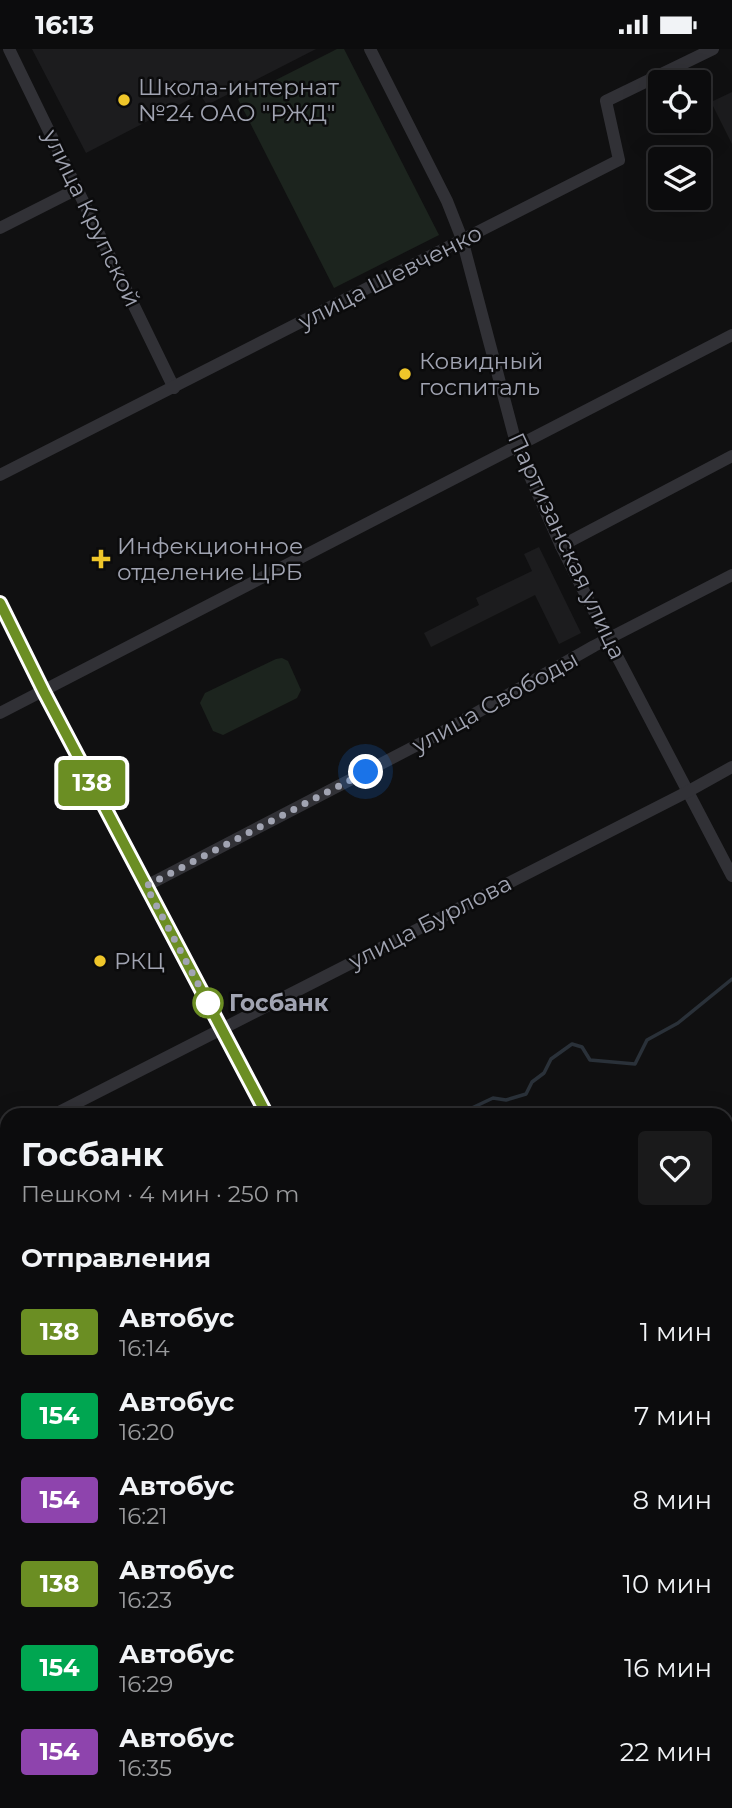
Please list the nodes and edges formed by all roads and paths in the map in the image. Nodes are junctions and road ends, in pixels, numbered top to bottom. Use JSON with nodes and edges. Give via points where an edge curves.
{"nodes":[{"id":1,"x":9,"y":49,"type":"edge"},
{"id":2,"x":370,"y":49,"type":"edge"},
{"id":3,"x":713,"y":49,"type":"edge"},
{"id":4,"x":77,"y":189,"type":"junction"},
{"id":5,"x":0,"y":228,"type":"edge"},
{"id":6,"x":462,"y":239,"type":"junction"},
{"id":7,"x":732,"y":335,"type":"edge"},
{"id":8,"x":174,"y":388,"type":"junction"},
{"id":9,"x":517,"y":447,"type":"junction"},
{"id":10,"x":732,"y":456,"type":"edge"},
{"id":11,"x":0,"y":475,"type":"edge"},
{"id":12,"x":561,"y":545,"type":"junction"},
{"id":13,"x":732,"y":575,"type":"edge"},
{"id":14,"x":0,"y":603,"type":"edge"},
{"id":15,"x":608,"y":639,"type":"junction"},
{"id":16,"x":44,"y":692,"type":"junction"},
{"id":17,"x":0,"y":713,"type":"edge"},
{"id":18,"x":732,"y":767,"type":"edge"},
{"id":19,"x":687,"y":792,"type":"junction"},
{"id":20,"x":732,"y":876,"type":"edge"},
{"id":21,"x":146,"y":886,"type":"junction"},
{"id":22,"x":221,"y":1028,"type":"junction"},
{"id":23,"x":67,"y":1108,"type":"edge"},
{"id":24,"x":263,"y":1108,"type":"edge"}],
"edges":[{"from":1,"to":4,"type":"street","name":"улица Крупской"},
{"from":2,"to":6,"type":"street","name":"Партизанская улица"},
{"from":3,"to":6,"type":"street","name":"улица Шевченко","via":[[606,101],[619,160]]},
{"from":4,"to":5,"type":"street"},
{"from":4,"to":8,"type":"street","name":"улица Крупской"},
{"from":6,"to":8,"type":"street","name":"улица Шевченко"},
{"from":6,"to":9,"type":"street","name":"Партизанская улица"},
{"from":7,"to":9,"type":"street"},
{"from":8,"to":11,"type":"street","name":"улица Шевченко"},
{"from":9,"to":12,"type":"street","name":"Партизанская улица"},
{"from":9,"to":16,"type":"street"},
{"from":10,"to":12,"type":"street"},
{"from":12,"to":15,"type":"street","name":"Партизанская улица"},
{"from":13,"to":15,"type":"street","name":"улица Свободы"},
{"from":14,"to":16,"type":"street"},
{"from":15,"to":19,"type":"street","name":"Партизанская улица"},
{"from":15,"to":21,"type":"street","name":"улица Свободы","via":[[448,729]]},
{"from":16,"to":17,"type":"street"},
{"from":16,"to":21,"type":"street"},
{"from":18,"to":19,"type":"street","name":"улица Бурлова"},
{"from":19,"to":20,"type":"street","name":"Партизанская улица"},
{"from":19,"to":22,"type":"street","name":"улица Бурлова"},
{"from":21,"to":22,"type":"street"},
{"from":22,"to":23,"type":"street","name":"улица Бурлова"},
{"from":22,"to":24,"type":"street"}]}
